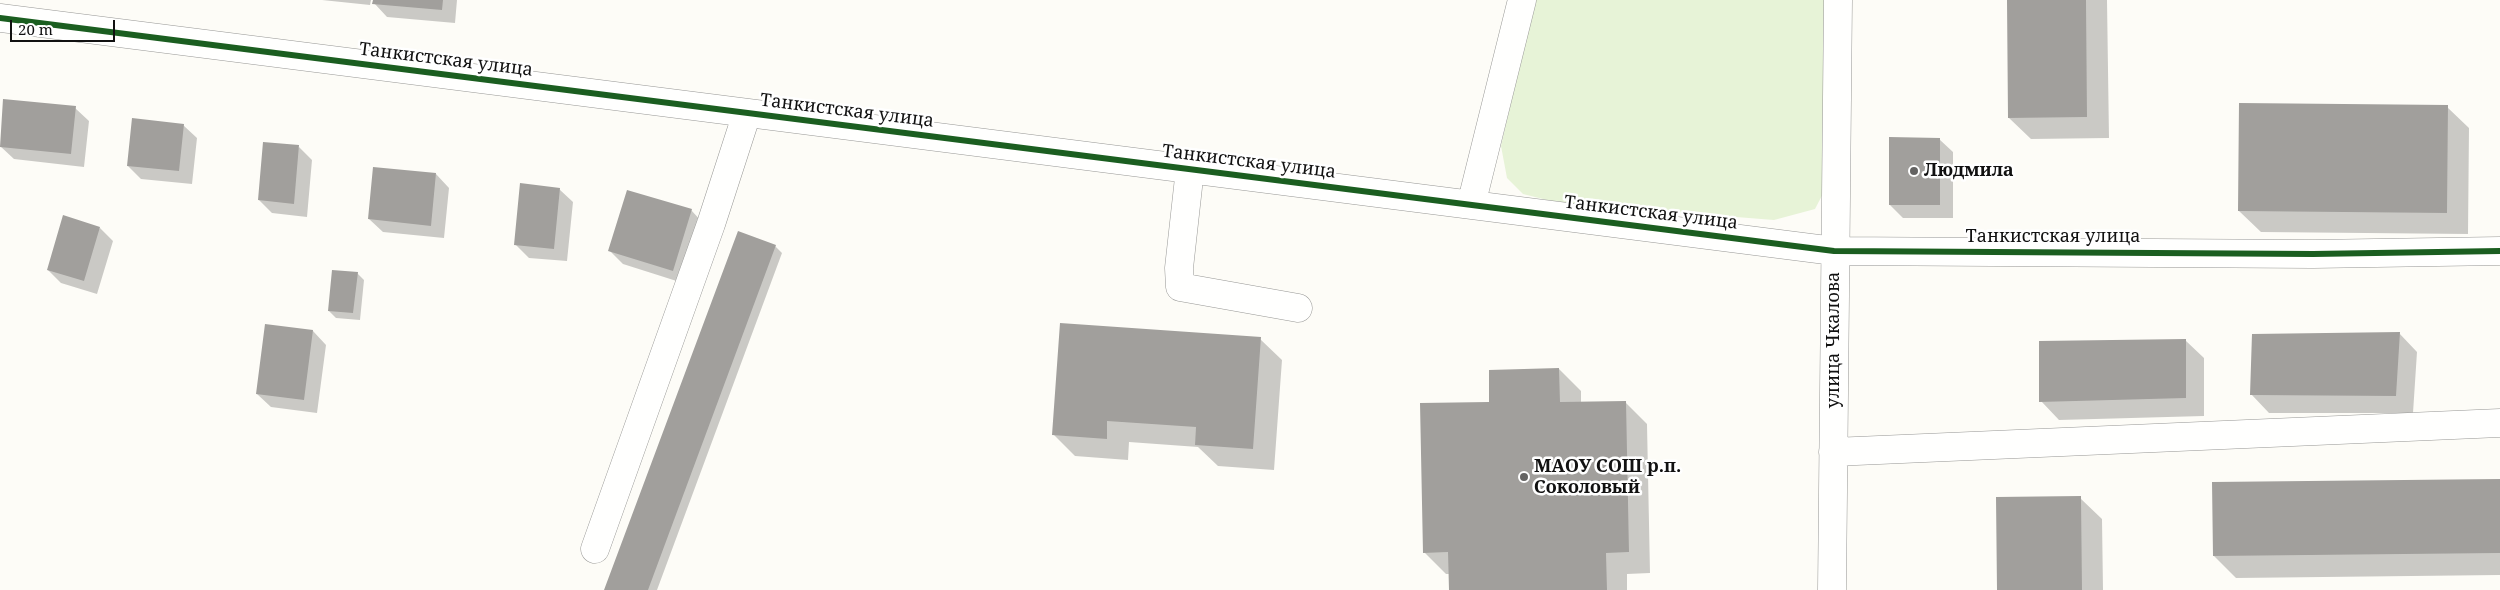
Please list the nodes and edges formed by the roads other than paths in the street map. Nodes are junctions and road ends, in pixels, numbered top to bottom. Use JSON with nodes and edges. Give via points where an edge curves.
{"nodes":[{"id":1,"x":1522,"y":0,"type":"edge"},
{"id":2,"x":1838,"y":0,"type":"edge"},
{"id":3,"x":0,"y":18,"type":"edge"},
{"id":4,"x":748,"y":113,"type":"junction"},
{"id":5,"x":1190,"y":169,"type":"junction"},
{"id":6,"x":1471,"y":205,"type":"junction"},
{"id":7,"x":1834,"y":251,"type":"junction"},
{"id":8,"x":2500,"y":251,"type":"edge"},
{"id":9,"x":1298,"y":308,"type":"dead end"},
{"id":10,"x":2500,"y":423,"type":"edge"},
{"id":11,"x":1833,"y":452,"type":"junction"},
{"id":12,"x":595,"y":549,"type":"dead end"},
{"id":13,"x":1832,"y":590,"type":"edge"}],
"edges":[{"from":1,"to":6,"type":"street"},
{"from":2,"to":7,"type":"street","name":"улица Чкалова"},
{"from":3,"to":4,"type":"street","name":"Танкистская улица"},
{"from":4,"to":5,"type":"street","name":"Танкистская улица"},
{"from":4,"to":12,"type":"street"},
{"from":5,"to":6,"type":"street","name":"Танкистская улица"},
{"from":5,"to":9,"type":"street","via":[[1179,268],[1180,287]]},
{"from":6,"to":7,"type":"street","name":"Танкистская улица"},
{"from":7,"to":8,"type":"street","name":"Танкистская улица","via":[[2303,254]]},
{"from":7,"to":11,"type":"street","name":"улица Чкалова"},
{"from":10,"to":11,"type":"street"},
{"from":11,"to":13,"type":"street","name":"улица Чкалова"}]}
